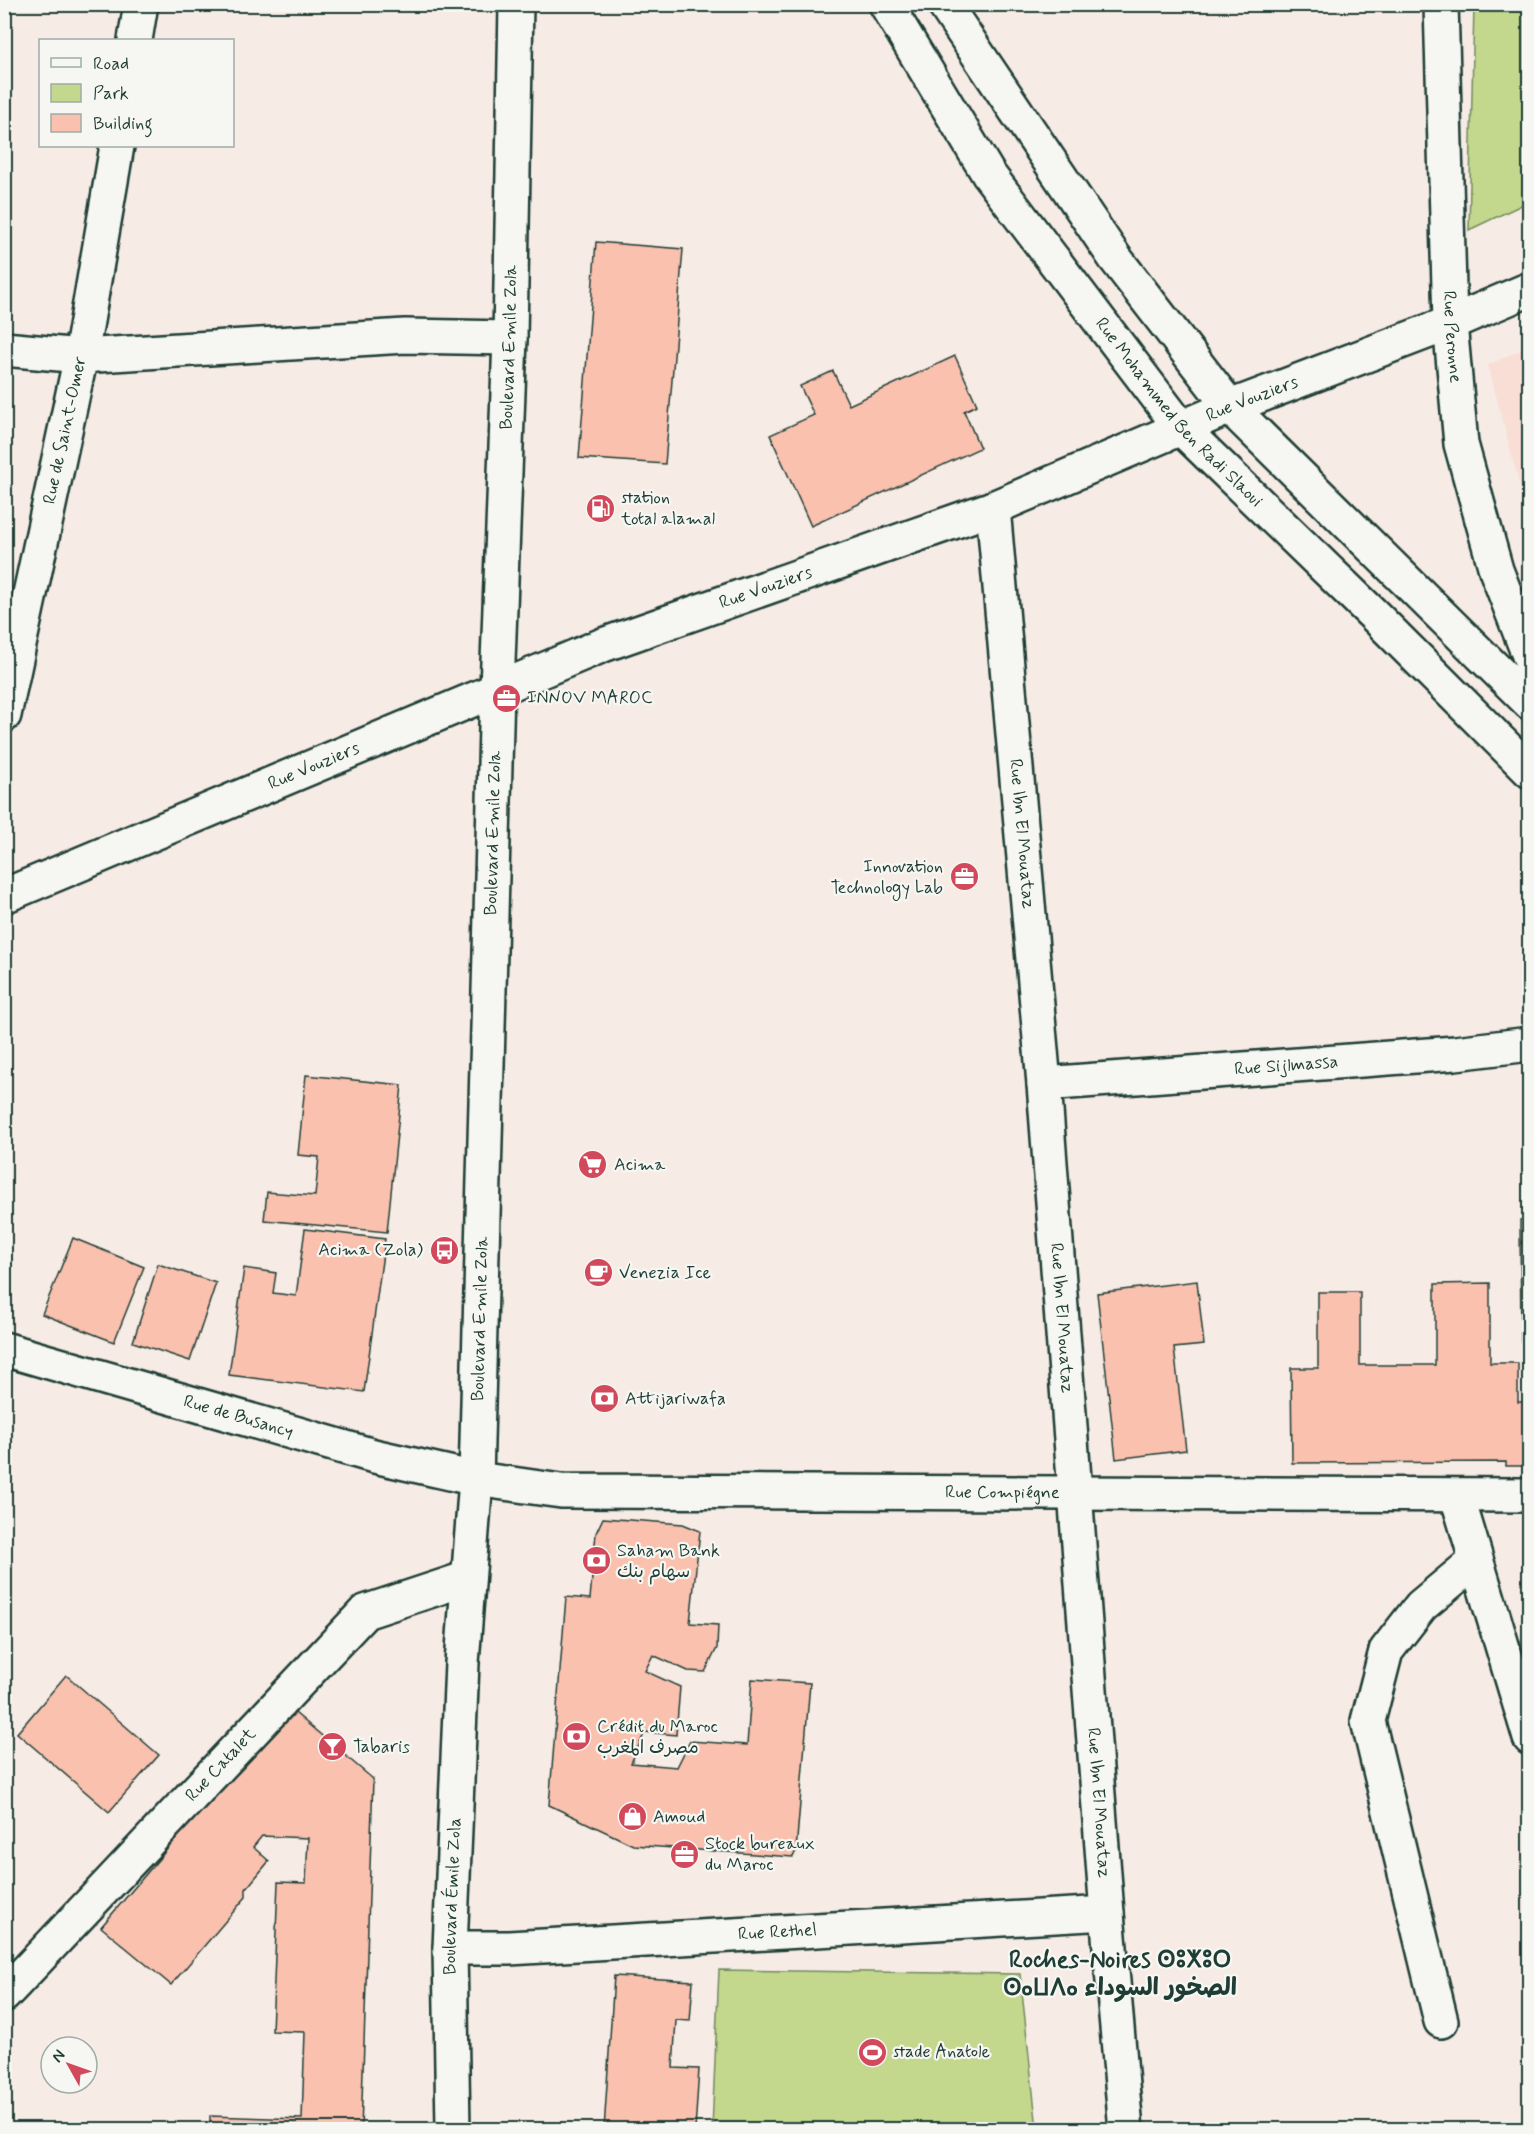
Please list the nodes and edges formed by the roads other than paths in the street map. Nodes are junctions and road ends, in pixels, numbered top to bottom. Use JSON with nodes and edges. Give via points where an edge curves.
{"nodes":[{"id":1,"x":141,"y":4,"type":"edge"},
{"id":2,"x":516,"y":4,"type":"edge"},
{"id":3,"x":886,"y":4,"type":"edge"},
{"id":4,"x":944,"y":4,"type":"edge"},
{"id":5,"x":1441,"y":4,"type":"edge"},
{"id":6,"x":135,"y":39,"type":"edge"},
{"id":7,"x":117,"y":147,"type":"edge"},
{"id":8,"x":1530,"y":289,"type":"edge"},
{"id":9,"x":1450,"y":323,"type":"junction"},
{"id":10,"x":510,"y":338,"type":"junction"},
{"id":11,"x":4,"y":349,"type":"edge"},
{"id":12,"x":81,"y":356,"type":"junction"},
{"id":13,"x":1230,"y":407,"type":"junction"},
{"id":14,"x":1181,"y":428,"type":"junction"},
{"id":15,"x":993,"y":508,"type":"junction"},
{"id":16,"x":1530,"y":658,"type":"edge"},
{"id":17,"x":497,"y":689,"type":"junction"},
{"id":18,"x":1530,"y":703,"type":"edge"},
{"id":19,"x":4,"y":715,"type":"edge"},
{"id":20,"x":1530,"y":771,"type":"edge"},
{"id":21,"x":4,"y":896,"type":"edge"},
{"id":22,"x":1530,"y":1044,"type":"edge"},
{"id":23,"x":1044,"y":1084,"type":"junction"},
{"id":24,"x":4,"y":1349,"type":"edge"},
{"id":25,"x":476,"y":1479,"type":"junction"},
{"id":26,"x":1077,"y":1494,"type":"junction"},
{"id":27,"x":1530,"y":1495,"type":"edge"},
{"id":28,"x":1457,"y":1496,"type":"junction"},
{"id":29,"x":1476,"y":1561,"type":"junction"},
{"id":30,"x":468,"y":1578,"type":"junction"},
{"id":31,"x":462,"y":1663,"type":"joint"},
{"id":32,"x":1530,"y":1738,"type":"edge"},
{"id":33,"x":1107,"y":1913,"type":"junction"},
{"id":34,"x":450,"y":1948,"type":"junction"},
{"id":35,"x":4,"y":1995,"type":"edge"},
{"id":36,"x":1441,"y":2021,"type":"dead end"},
{"id":37,"x":453,"y":2130,"type":"edge"},
{"id":38,"x":1126,"y":2130,"type":"edge"}],
"edges":[{"from":1,"to":6,"type":"street"},
{"from":2,"to":10,"type":"street","name":"Boulevard Emile Zola"},
{"from":3,"to":14,"type":"street","name":"Rue Mohammed Ben Radi Slaoui","via":[[989,175]]},
{"from":4,"to":13,"type":"street","via":[[1115,258]]},
{"from":5,"to":9,"type":"street","name":"Rue Peronne"},
{"from":7,"to":12,"type":"street","name":"Rue de Saint-Omer"},
{"from":8,"to":9,"type":"street","name":"Rue Vouziers"},
{"from":9,"to":13,"type":"street","name":"Rue Vouziers"},
{"from":9,"to":16,"type":"street","name":"Rue Peronne","via":[[1461,444],[1496,570]]},
{"from":10,"to":12,"type":"street","via":[[405,336]]},
{"from":10,"to":17,"type":"street","name":"Boulevard Emile Zola"},
{"from":11,"to":12,"type":"street"},
{"from":12,"to":19,"type":"street","name":"Rue de Saint-Omer"},
{"from":13,"to":14,"type":"street","name":"Rue Vouziers"},
{"from":13,"to":18,"type":"street"},
{"from":14,"to":15,"type":"street","name":"Rue Vouziers"},
{"from":14,"to":20,"type":"street","name":"Rue Mohammed Ben Radi Slaoui"},
{"from":15,"to":17,"type":"street","name":"Rue Vouziers","via":[[603,645]]},
{"from":15,"to":23,"type":"street","name":"Rue Ibn El Mouataz"},
{"from":17,"to":21,"type":"street","name":"Rue Vouziers"},
{"from":17,"to":25,"type":"street","name":"Boulevard Emile Zola"},
{"from":22,"to":23,"type":"street","name":"Rue Sijlmassa"},
{"from":23,"to":26,"type":"street","name":"Rue Ibn El Mouataz"},
{"from":24,"to":25,"type":"street","name":"Rue de Busancy","via":[[374,1456]]},
{"from":25,"to":26,"type":"street","name":"Rue Compiégne","via":[[561,1491]]},
{"from":25,"to":30,"type":"street","name":"Boulevard Emile Zola"},
{"from":26,"to":28,"type":"street","name":"Rue Compiégne"},
{"from":26,"to":33,"type":"street","name":"Rue Ibn El Mouataz"},
{"from":27,"to":28,"type":"street","name":"Rue Compiégne"},
{"from":28,"to":29,"type":"street"},
{"from":29,"to":32,"type":"street"},
{"from":29,"to":36,"type":"street","via":[[1421,1606],[1386,1651],[1368,1721]]},
{"from":30,"to":31,"type":"street","name":"Boulevard Emile Zola"},
{"from":30,"to":35,"type":"street","name":"Rue Catalet","via":[[365,1612]]},
{"from":31,"to":34,"type":"street","name":"Boulevard Émile Zola"},
{"from":33,"to":34,"type":"street","name":"Rue Rethel"},
{"from":33,"to":38,"type":"street","name":"Rue Ibn El Mouataz"},
{"from":34,"to":37,"type":"street","name":"Boulevard Émile Zola"}]}
